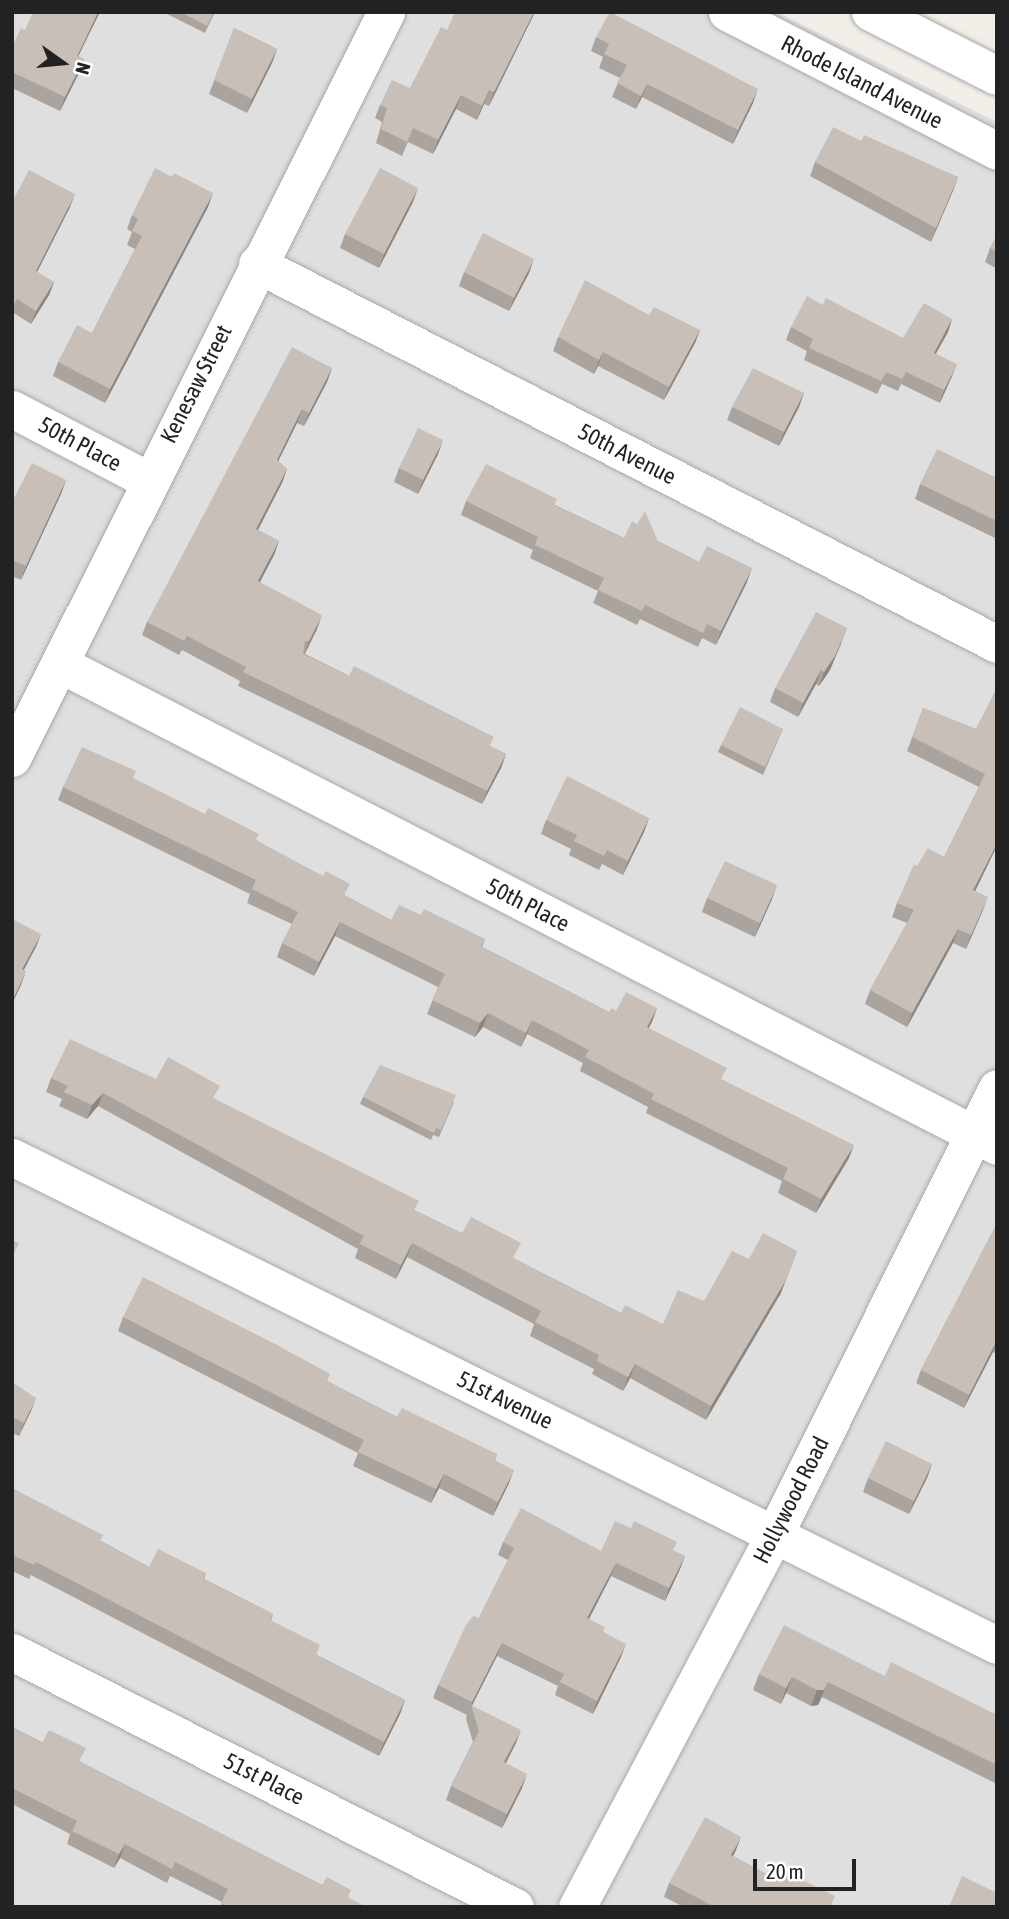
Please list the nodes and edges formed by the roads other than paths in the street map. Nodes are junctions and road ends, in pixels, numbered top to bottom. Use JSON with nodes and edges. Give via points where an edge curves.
{"nodes":[{"id":1,"x":386,"y":12,"type":"edge"},
{"id":2,"x":727,"y":12,"type":"edge"},
{"id":3,"x":871,"y":12,"type":"edge"},
{"id":4,"x":997,"y":76,"type":"edge"},
{"id":5,"x":997,"y":151,"type":"edge"},
{"id":6,"x":257,"y":264,"type":"junction"},
{"id":7,"x":12,"y":409,"type":"edge"},
{"id":8,"x":148,"y":480,"type":"junction"},
{"id":9,"x":997,"y":644,"type":"edge"},
{"id":10,"x":60,"y":663,"type":"junction"},
{"id":11,"x":12,"y":758,"type":"edge"},
{"id":12,"x":997,"y":1088,"type":"edge"},
{"id":13,"x":986,"y":1140,"type":"edge"},
{"id":14,"x":12,"y":1157,"type":"edge"},
{"id":15,"x":775,"y":1533,"type":"junction"},
{"id":16,"x":997,"y":1645,"type":"edge"},
{"id":17,"x":12,"y":1652,"type":"edge"},
{"id":18,"x":515,"y":1907,"type":"edge"},
{"id":19,"x":576,"y":1907,"type":"edge"}],
"edges":[{"from":1,"to":6,"type":"street","name":"Kenesaw Street"},
{"from":2,"to":5,"type":"street","name":"Rhode Island Avenue"},
{"from":3,"to":4,"type":"street"},
{"from":6,"to":8,"type":"street","name":"Kenesaw Street"},
{"from":6,"to":9,"type":"street","name":"50th Avenue"},
{"from":7,"to":8,"type":"street","name":"50th Place"},
{"from":8,"to":10,"type":"street","name":"Kenesaw Street"},
{"from":10,"to":11,"type":"street","name":"Kenesaw Street"},
{"from":10,"to":13,"type":"street","name":"50th Place"},
{"from":12,"to":13,"type":"street","name":"Hollywood Road"},
{"from":13,"to":15,"type":"street","name":"Hollywood Road"},
{"from":14,"to":15,"type":"street","name":"51st Avenue"},
{"from":15,"to":16,"type":"street","name":"51st Avenue"},
{"from":15,"to":19,"type":"street","name":"Hollywood Road"},
{"from":17,"to":18,"type":"street","name":"51st Place"}]}
